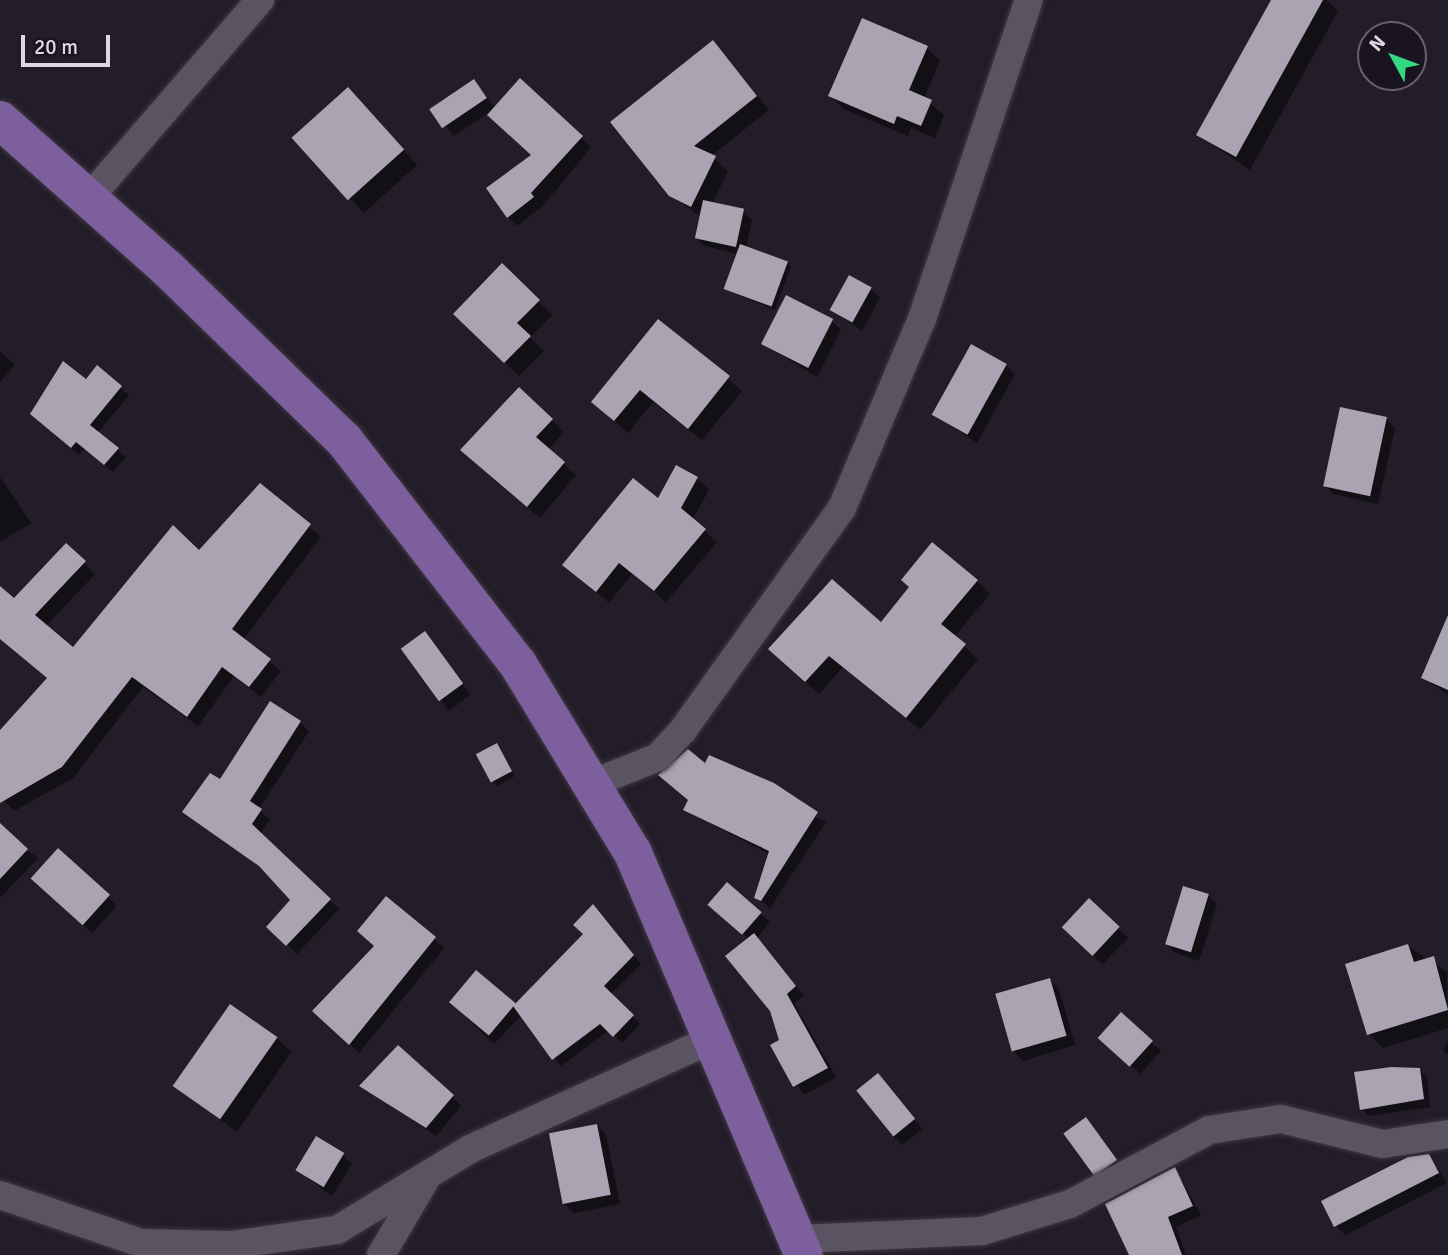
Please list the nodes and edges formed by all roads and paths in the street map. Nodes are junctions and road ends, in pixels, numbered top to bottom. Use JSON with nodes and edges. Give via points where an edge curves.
{"nodes":[{"id":1,"x":260,"y":0,"type":"edge"},
{"id":2,"x":1029,"y":0,"type":"edge"},
{"id":3,"x":1,"y":122,"type":"edge"},
{"id":4,"x":89,"y":198,"type":"junction"},
{"id":5,"x":591,"y":784,"type":"junction"},
{"id":6,"x":713,"y":1039,"type":"junction"},
{"id":7,"x":1448,"y":1134,"type":"edge"},
{"id":8,"x":426,"y":1180,"type":"junction"},
{"id":9,"x":0,"y":1195,"type":"edge"},
{"id":10,"x":801,"y":1247,"type":"edge"},
{"id":11,"x":381,"y":1255,"type":"edge"}],
"edges":[{"from":1,"to":4,"type":"street"},
{"from":2,"to":5,"type":"street","via":[[922,319],[842,508],[683,730],[658,757]]},
{"from":3,"to":4,"type":"main road"},
{"from":4,"to":5,"type":"main road","via":[[344,440],[518,664]]},
{"from":5,"to":6,"type":"main road","via":[[633,853]]},
{"from":6,"to":8,"type":"street","via":[[470,1149]]},
{"from":6,"to":10,"type":"main road"},
{"from":7,"to":10,"type":"street","via":[[1383,1144],[1281,1119],[1209,1130],[1070,1205],[982,1231]]},
{"from":8,"to":9,"type":"street","via":[[337,1230],[231,1245],[141,1243]]},
{"from":8,"to":11,"type":"street"}]}
